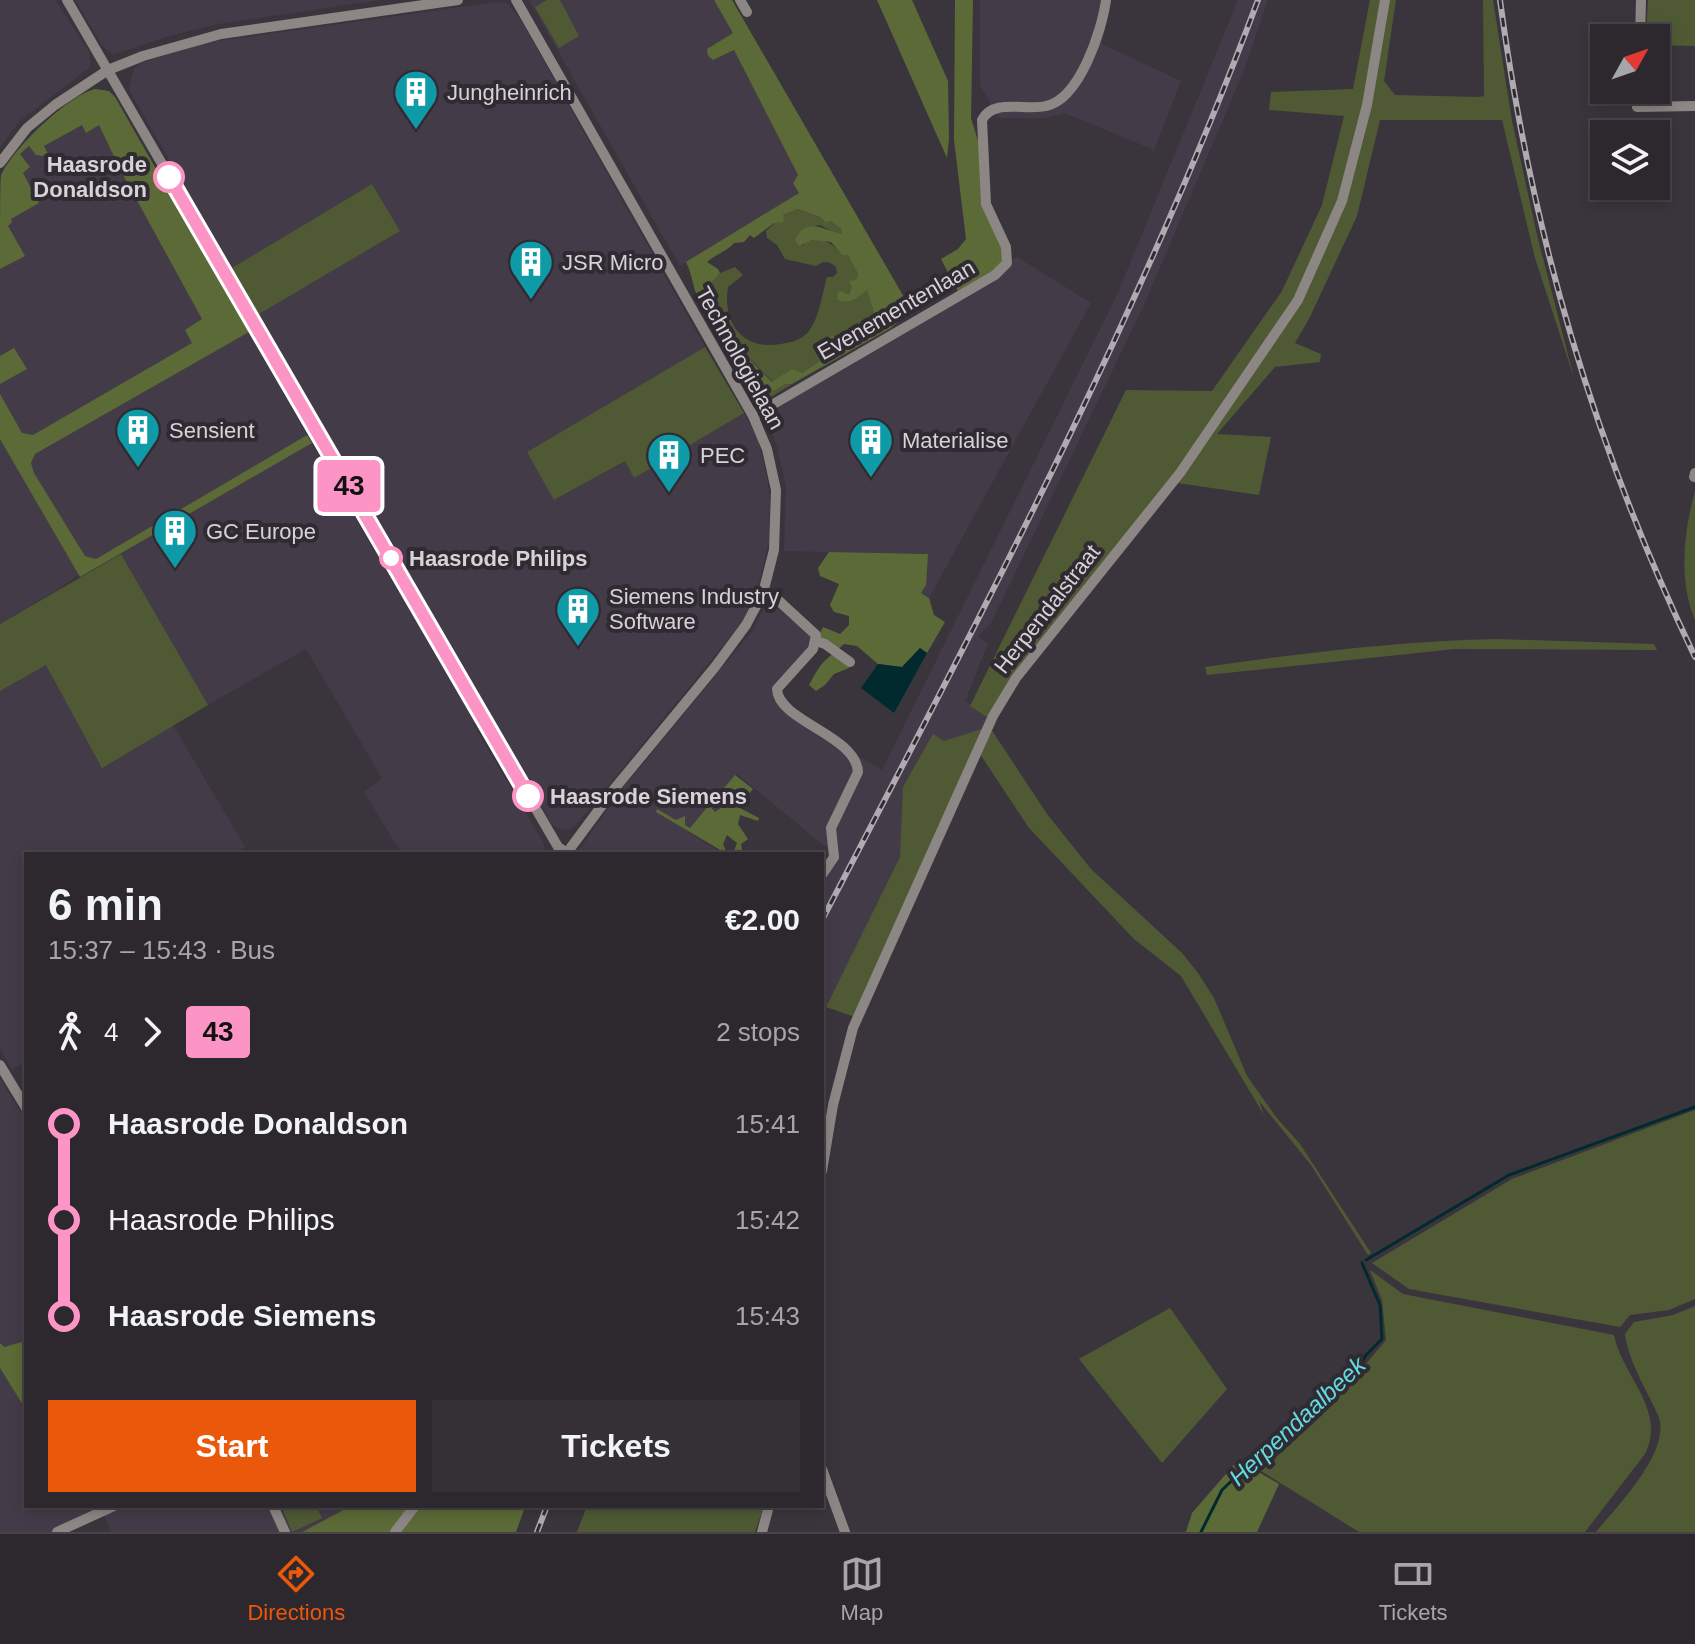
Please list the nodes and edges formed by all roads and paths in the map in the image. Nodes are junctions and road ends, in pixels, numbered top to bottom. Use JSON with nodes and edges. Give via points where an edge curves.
{"nodes":[{"id":1,"x":67,"y":0,"type":"edge"},
{"id":2,"x":458,"y":0,"type":"edge"},
{"id":3,"x":516,"y":0,"type":"edge"},
{"id":4,"x":740,"y":0,"type":"edge"},
{"id":5,"x":1106,"y":0,"type":"edge"},
{"id":6,"x":1385,"y":0,"type":"edge"},
{"id":7,"x":1641,"y":0,"type":"edge"},
{"id":8,"x":747,"y":12,"type":"dead end"},
{"id":9,"x":1640,"y":24,"type":"edge"},
{"id":10,"x":108,"y":70,"type":"junction"},
{"id":11,"x":1637,"y":104,"type":"edge"},
{"id":12,"x":1695,"y":106,"type":"edge"},
{"id":13,"x":0,"y":163,"type":"edge"},
{"id":14,"x":753,"y":416,"type":"junction"},
{"id":15,"x":763,"y":593,"type":"junction"},
{"id":16,"x":816,"y":641,"type":"junction"},
{"id":17,"x":850,"y":662,"type":"dead end"},
{"id":18,"x":565,"y":852,"type":"edge"},
{"id":19,"x":567,"y":852,"type":"edge"},
{"id":20,"x":824,"y":872,"type":"edge"},
{"id":21,"x":0,"y":1065,"type":"edge"},
{"id":22,"x":24,"y":1105,"type":"edge"},
{"id":23,"x":824,"y":1159,"type":"edge"},
{"id":24,"x":824,"y":1474,"type":"edge"},
{"id":25,"x":110,"y":1508,"type":"edge"},
{"id":26,"x":274,"y":1508,"type":"edge"},
{"id":27,"x":413,"y":1508,"type":"edge"},
{"id":28,"x":768,"y":1508,"type":"edge"},
{"id":29,"x":57,"y":1532,"type":"edge"},
{"id":30,"x":285,"y":1532,"type":"edge"},
{"id":31,"x":395,"y":1532,"type":"edge"},
{"id":32,"x":762,"y":1532,"type":"edge"},
{"id":33,"x":845,"y":1532,"type":"edge"}],
"edges":[{"from":1,"to":10,"type":"street"},
{"from":2,"to":10,"type":"street","via":[[221,34]]},
{"from":3,"to":14,"type":"street","name":"Technologielaan"},
{"from":4,"to":8,"type":"street"},
{"from":5,"to":14,"type":"street","name":"Evenementenlaan","via":[[1103,20],[1069,91],[1048,106],[997,108],[982,120],[986,204],[1006,247],[1007,263],[995,275]]},
{"from":6,"to":23,"type":"street","name":"Herpendalstraat","via":[[1367,105],[1342,201],[1311,275],[1180,473],[1016,678],[993,716],[853,1028]]},
{"from":7,"to":9,"type":"street"},
{"from":10,"to":13,"type":"street","via":[[27,128]]},
{"from":10,"to":18,"type":"street"},
{"from":11,"to":12,"type":"street"},
{"from":14,"to":15,"type":"street","name":"Technologielaan","via":[[776,490],[774,550]]},
{"from":15,"to":16,"type":"street","via":[[811,629]]},
{"from":15,"to":19,"type":"street","name":"Technologielaan","via":[[715,667]]},
{"from":16,"to":17,"type":"street"},
{"from":16,"to":20,"type":"street","via":[[777,689],[781,705],[846,749],[857,763],[858,772],[831,828],[834,857]]},
{"from":21,"to":22,"type":"street"},
{"from":24,"to":33,"type":"street"},
{"from":25,"to":29,"type":"street"},
{"from":26,"to":30,"type":"street"},
{"from":27,"to":31,"type":"street"},
{"from":28,"to":32,"type":"street"}]}
